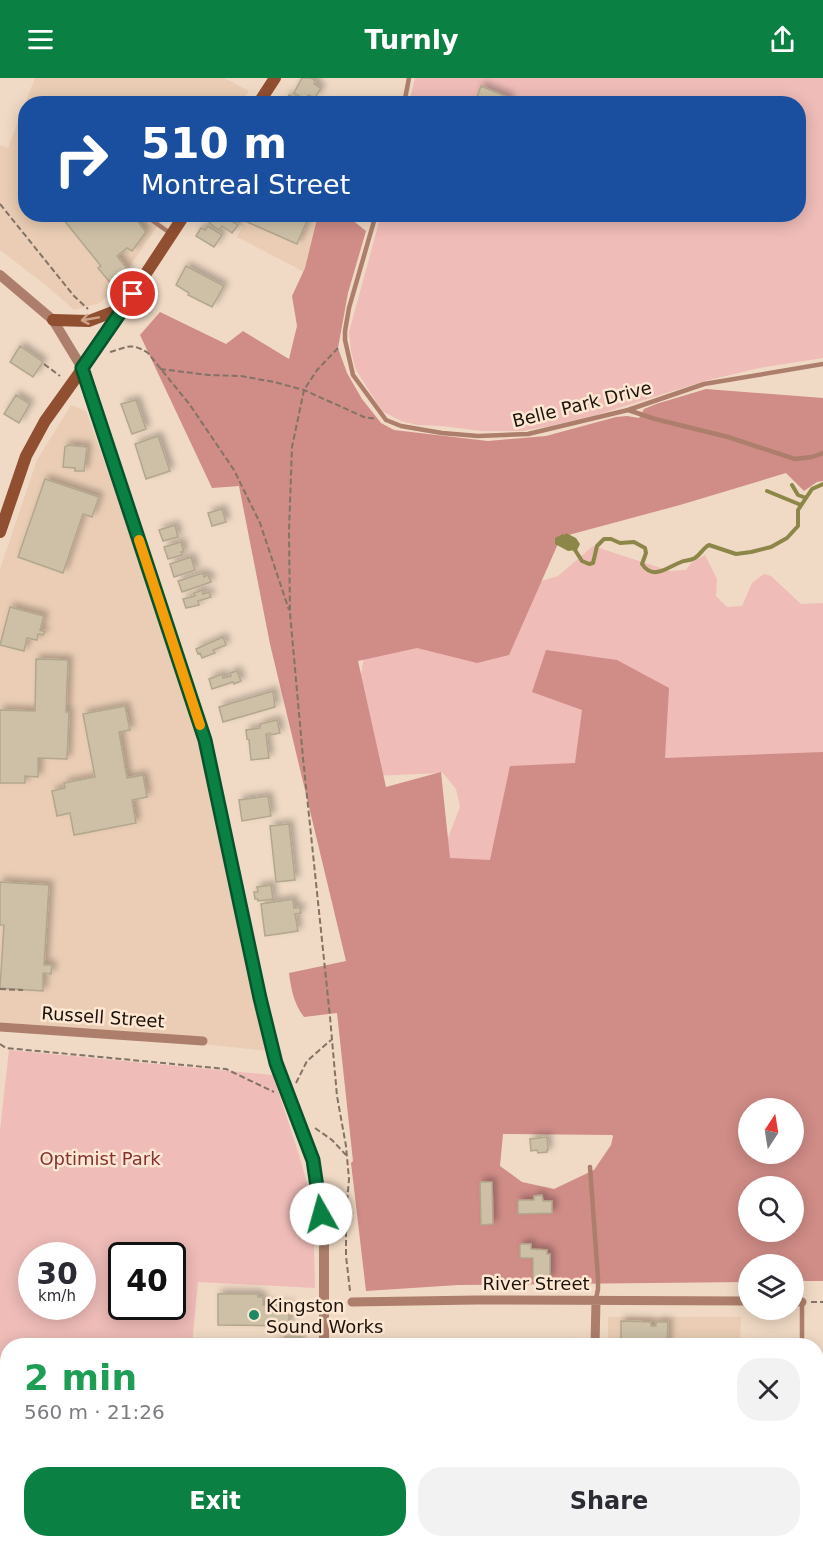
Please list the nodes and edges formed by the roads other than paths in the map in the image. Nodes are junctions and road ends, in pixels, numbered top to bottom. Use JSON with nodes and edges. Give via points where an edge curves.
{"nodes":[{"id":1,"x":275,"y":78,"type":"edge"},
{"id":2,"x":409,"y":78,"type":"edge"},
{"id":3,"x":263,"y":96,"type":"edge"},
{"id":4,"x":406,"y":96,"type":"edge"},
{"id":5,"x":154,"y":222,"type":"edge"},
{"id":6,"x":180,"y":222,"type":"edge"},
{"id":7,"x":374,"y":222,"type":"edge"},
{"id":8,"x":172,"y":235,"type":"junction"},
{"id":9,"x":0,"y":275,"type":"edge"},
{"id":10,"x":124,"y":307,"type":"junction"},
{"id":11,"x":53,"y":320,"type":"junction"},
{"id":12,"x":823,"y":364,"type":"edge"},
{"id":13,"x":82,"y":368,"type":"junction"},
{"id":14,"x":628,"y":410,"type":"junction"},
{"id":15,"x":823,"y":453,"type":"edge"},
{"id":16,"x":0,"y":531,"type":"edge"},
{"id":17,"x":0,"y":1027,"type":"edge"},
{"id":18,"x":203,"y":1041,"type":"dead end"},
{"id":19,"x":590,"y":1167,"type":"dead end"},
{"id":20,"x":351,"y":1297,"type":"road end"},
{"id":21,"x":596,"y":1300,"type":"junction"},
{"id":22,"x":738,"y":1301,"type":"edge"},
{"id":23,"x":800,"y":1320,"type":"edge"},
{"id":24,"x":324,"y":1338,"type":"edge"},
{"id":25,"x":596,"y":1338,"type":"edge"},
{"id":26,"x":801,"y":1338,"type":"edge"}],
"edges":[{"from":1,"to":3,"type":"main road"},
{"from":2,"to":4,"type":"lane"},
{"from":5,"to":8,"type":"lane"},
{"from":6,"to":8,"type":"main road"},
{"from":7,"to":14,"type":"lane","name":"Belle Park Drive","via":[[349,308],[345,340],[353,375],[386,420],[414,430],[503,436],[528,434]]},
{"from":8,"to":10,"type":"main road"},
{"from":9,"to":11,"type":"street"},
{"from":10,"to":11,"type":"main road","one_way":true,"via":[[89,321]]},
{"from":10,"to":13,"type":"main road"},
{"from":11,"to":13,"type":"street"},
{"from":12,"to":14,"type":"lane","name":"Belle Park Drive","via":[[704,384]]},
{"from":13,"to":16,"type":"main road","via":[[26,456]]},
{"from":13,"to":24,"type":"street","via":[[205,740],[254,977],[276,1063],[313,1160],[324,1235]]},
{"from":14,"to":15,"type":"lane","via":[[795,459]]},
{"from":17,"to":18,"type":"street","name":"Russell Street"},
{"from":19,"to":21,"type":"lane"},
{"from":20,"to":21,"type":"street","name":"River Street"},
{"from":21,"to":22,"type":"street","name":"River Street"},
{"from":21,"to":25,"type":"street"},
{"from":23,"to":26,"type":"lane"}]}
